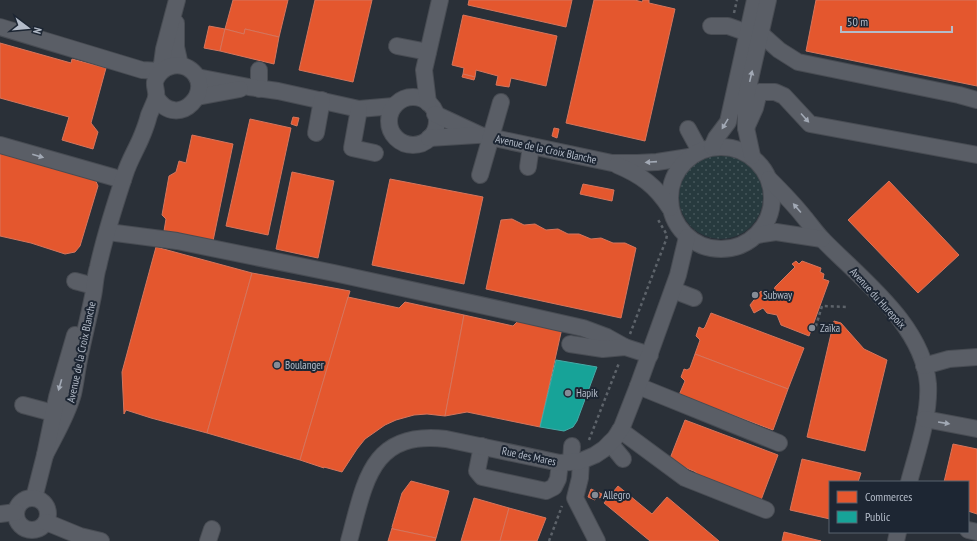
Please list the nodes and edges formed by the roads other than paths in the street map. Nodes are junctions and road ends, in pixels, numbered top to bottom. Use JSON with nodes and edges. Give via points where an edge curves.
{"nodes":[{"id":1,"x":440,"y":0,"type":"edge"},
{"id":2,"x":755,"y":0,"type":"edge"},
{"id":3,"x":768,"y":0,"type":"edge"},
{"id":4,"x":176,"y":3,"type":"edge"},
{"id":5,"x":711,"y":26,"type":"dead end"},
{"id":6,"x":0,"y":27,"type":"edge"},
{"id":7,"x":755,"y":33,"type":"junction"},
{"id":8,"x":397,"y":46,"type":"dead end"},
{"id":9,"x":428,"y":52,"type":"junction"},
{"id":10,"x":180,"y":66,"type":"junction"},
{"id":11,"x":259,"y":70,"type":"dead end"},
{"id":12,"x":424,"y":70,"type":"junction"},
{"id":13,"x":161,"y":71,"type":"junction"},
{"id":14,"x":197,"y":77,"type":"junction"},
{"id":15,"x":254,"y":88,"type":"junction"},
{"id":16,"x":156,"y":97,"type":"junction"},
{"id":17,"x":197,"y":97,"type":"junction"},
{"id":18,"x":322,"y":100,"type":"junction"},
{"id":19,"x":977,"y":100,"type":"edge"},
{"id":20,"x":401,"y":102,"type":"junction"},
{"id":21,"x":501,"y":102,"type":"dead end"},
{"id":22,"x":431,"y":108,"type":"junction"},
{"id":23,"x":168,"y":109,"type":"junction"},
{"id":24,"x":359,"y":109,"type":"junction"},
{"id":25,"x":390,"y":128,"type":"junction"},
{"id":26,"x":746,"y":128,"type":"junction"},
{"id":27,"x":688,"y":129,"type":"dead end"},
{"id":28,"x":316,"y":133,"type":"dead end"},
{"id":29,"x":486,"y":136,"type":"junction"},
{"id":30,"x":141,"y":138,"type":"junction"},
{"id":31,"x":429,"y":138,"type":"junction"},
{"id":32,"x":0,"y":145,"type":"edge"},
{"id":33,"x":531,"y":146,"type":"junction"},
{"id":34,"x":700,"y":152,"type":"junction"},
{"id":35,"x":375,"y":153,"type":"dead end"},
{"id":36,"x":977,"y":155,"type":"edge"},
{"id":37,"x":752,"y":156,"type":"junction"},
{"id":38,"x":612,"y":163,"type":"junction"},
{"id":39,"x":528,"y":167,"type":"dead end"},
{"id":40,"x":480,"y":175,"type":"dead end"},
{"id":41,"x":769,"y":179,"type":"junction"},
{"id":42,"x":123,"y":180,"type":"junction"},
{"id":43,"x":670,"y":208,"type":"junction"},
{"id":44,"x":108,"y":232,"type":"junction"},
{"id":45,"x":757,"y":235,"type":"junction"},
{"id":46,"x":687,"y":237,"type":"junction"},
{"id":47,"x":822,"y":239,"type":"junction"},
{"id":48,"x":705,"y":247,"type":"junction"},
{"id":49,"x":97,"y":268,"type":"junction"},
{"id":50,"x":676,"y":282,"type":"junction"},
{"id":51,"x":694,"y":298,"type":"dead end"},
{"id":52,"x":570,"y":344,"type":"dead end"},
{"id":53,"x":625,"y":347,"type":"junction"},
{"id":54,"x":650,"y":355,"type":"junction"},
{"id":55,"x":977,"y":357,"type":"edge"},
{"id":56,"x":924,"y":366,"type":"junction"},
{"id":57,"x":638,"y":386,"type":"junction"},
{"id":58,"x":23,"y":405,"type":"dead end"},
{"id":59,"x":65,"y":415,"type":"junction"},
{"id":60,"x":925,"y":420,"type":"junction"},
{"id":61,"x":970,"y":428,"type":"edge"},
{"id":62,"x":620,"y":430,"type":"junction"},
{"id":63,"x":610,"y":443,"type":"junction"},
{"id":64,"x":779,"y":443,"type":"dead end"},
{"id":65,"x":572,"y":446,"type":"dead end"},
{"id":66,"x":473,"y":448,"type":"junction"},
{"id":67,"x":623,"y":459,"type":"dead end"},
{"id":68,"x":571,"y":462,"type":"junction"},
{"id":69,"x":909,"y":481,"type":"edge"},
{"id":70,"x":34,"y":498,"type":"junction"},
{"id":71,"x":766,"y":510,"type":"dead end"},
{"id":72,"x":16,"y":512,"type":"junction"},
{"id":73,"x":0,"y":514,"type":"edge"},
{"id":74,"x":46,"y":522,"type":"junction"},
{"id":75,"x":23,"y":535,"type":"edge"},
{"id":76,"x":101,"y":541,"type":"edge"},
{"id":77,"x":349,"y":541,"type":"edge"},
{"id":78,"x":597,"y":541,"type":"edge"}],
"edges":[{"from":1,"to":9,"type":"street"},
{"from":2,"to":7,"type":"street"},
{"from":3,"to":7,"type":"street"},
{"from":4,"to":10,"type":"street","via":[[176,48]]},
{"from":4,"to":13,"type":"street","name":"Avenue de la Croix Blanche"},
{"from":5,"to":7,"type":"street"},
{"from":6,"to":13,"type":"street","via":[[142,70]]},
{"from":7,"to":19,"type":"street","via":[[798,62]]},
{"from":26,"to":7,"type":"street","one_way":true,"via":[[746,97]]},
{"from":7,"to":34,"type":"street","one_way":true,"via":[[728,122],[716,138]]},
{"from":8,"to":9,"type":"street"},
{"from":9,"to":12,"type":"street"},
{"from":10,"to":13,"type":"street"},
{"from":10,"to":14,"type":"street"},
{"from":11,"to":15,"type":"street"},
{"from":12,"to":20,"type":"street"},
{"from":12,"to":22,"type":"street"},
{"from":13,"to":16,"type":"street","name":"Avenue de la Croix Blanche","via":[[155,83]]},
{"from":14,"to":15,"type":"street"},
{"from":14,"to":17,"type":"street"},
{"from":15,"to":17,"type":"street"},
{"from":15,"to":18,"type":"street"},
{"from":16,"to":23,"type":"street"},
{"from":16,"to":30,"type":"street","name":"Avenue de la Croix Blanche"},
{"from":17,"to":23,"type":"street","via":[[188,107]]},
{"from":18,"to":24,"type":"street"},
{"from":18,"to":28,"type":"street"},
{"from":20,"to":22,"type":"street","via":[[418,98]]},
{"from":20,"to":24,"type":"street"},
{"from":20,"to":25,"type":"street","via":[[390,113]]},
{"from":21,"to":29,"type":"street"},
{"from":22,"to":29,"type":"street","name":"Avenue de la Croix Blanche"},
{"from":22,"to":31,"type":"street","via":[[436,123]]},
{"from":23,"to":30,"type":"street","name":"Avenue de la Croix Blanche"},
{"from":24,"to":25,"type":"street"},
{"from":24,"to":35,"type":"street","via":[[352,148]]},
{"from":25,"to":31,"type":"street","via":[[395,137],[411,145]]},
{"from":26,"to":36,"type":"street","one_way":true,"via":[[759,92],[775,92],[784,96],[810,124]]},
{"from":26,"to":37,"type":"street"},
{"from":27,"to":34,"type":"street"},
{"from":29,"to":31,"type":"street","name":"Avenue de la Croix Blanche"},
{"from":29,"to":33,"type":"street","name":"Avenue de la Croix Blanche"},
{"from":29,"to":40,"type":"street"},
{"from":30,"to":42,"type":"street","name":"Avenue de la Croix Blanche"},
{"from":32,"to":42,"type":"street","one_way":true},
{"from":33,"to":38,"type":"street","name":"Avenue de la Croix Blanche"},
{"from":33,"to":39,"type":"street"},
{"from":34,"to":37,"type":"street","via":[[730,147]]},
{"from":34,"to":38,"type":"street","name":"Avenue de la Croix Blanche","one_way":true,"via":[[650,162]]},
{"from":34,"to":43,"type":"street","via":[[679,167],[673,180]]},
{"from":37,"to":41,"type":"street"},
{"from":38,"to":43,"type":"street","name":"Avenue de la Croix Blanche","via":[[649,182]]},
{"from":41,"to":45,"type":"street","via":[[771,209],[766,223]]},
{"from":47,"to":41,"type":"street","name":"Avenue du Hurepoix","one_way":true},
{"from":42,"to":44,"type":"street","name":"Avenue de la Croix Blanche"},
{"from":43,"to":46,"type":"street","via":[[676,224]]},
{"from":44,"to":49,"type":"street","name":"Avenue de la Croix Blanche"},
{"from":44,"to":53,"type":"street","via":[[177,241],[521,314],[583,328]]},
{"from":45,"to":47,"type":"street","via":[[776,232]]},
{"from":45,"to":48,"type":"street","via":[[733,248],[719,250]]},
{"from":46,"to":48,"type":"street"},
{"from":46,"to":50,"type":"street"},
{"from":47,"to":56,"type":"street","name":"Avenue du Hurepoix","via":[[900,318],[916,343]]},
{"from":48,"to":50,"type":"street","via":[[689,257]]},
{"from":49,"to":59,"type":"street","name":"Avenue de la Croix Blanche","via":[[73,395]]},
{"from":49,"to":59,"type":"street","name":"Avenue de la Croix Blanche","one_way":true,"via":[[82,283],[59,390]]},
{"from":50,"to":51,"type":"street"},
{"from":50,"to":54,"type":"street"},
{"from":52,"to":53,"type":"street","via":[[603,350]]},
{"from":53,"to":54,"type":"street"},
{"from":54,"to":57,"type":"street"},
{"from":55,"to":56,"type":"street"},
{"from":56,"to":60,"type":"street","name":"Avenue du Hurepoix","via":[[928,384]]},
{"from":57,"to":62,"type":"street"},
{"from":57,"to":64,"type":"street"},
{"from":58,"to":59,"type":"street"},
{"from":59,"to":70,"type":"street","name":"Avenue de la Croix Blanche","via":[[45,455]]},
{"from":60,"to":61,"type":"street","one_way":true},
{"from":60,"to":69,"type":"street","name":"Avenue du Hurepoix"},
{"from":62,"to":63,"type":"street"},
{"from":62,"to":71,"type":"street","via":[[685,478]]},
{"from":63,"to":67,"type":"street"},
{"from":63,"to":68,"type":"street","via":[[594,455]]},
{"from":65,"to":68,"type":"street"},
{"from":66,"to":68,"type":"street","name":"Rue des Mares"},
{"from":66,"to":68,"type":"street","via":[[478,471],[482,477],[546,491],[554,487]]},
{"from":66,"to":77,"type":"street","name":"Rue des Mares","via":[[445,435],[404,441],[393,447],[372,468]]},
{"from":68,"to":78,"type":"street","via":[[580,478],[575,498]]},
{"from":70,"to":72,"type":"street","via":[[21,503]]},
{"from":70,"to":74,"type":"street","via":[[46,506]]},
{"from":72,"to":73,"type":"street"},
{"from":72,"to":75,"type":"street"},
{"from":74,"to":75,"type":"street","via":[[40,528]]},
{"from":74,"to":76,"type":"street","via":[[80,536]]}]}
